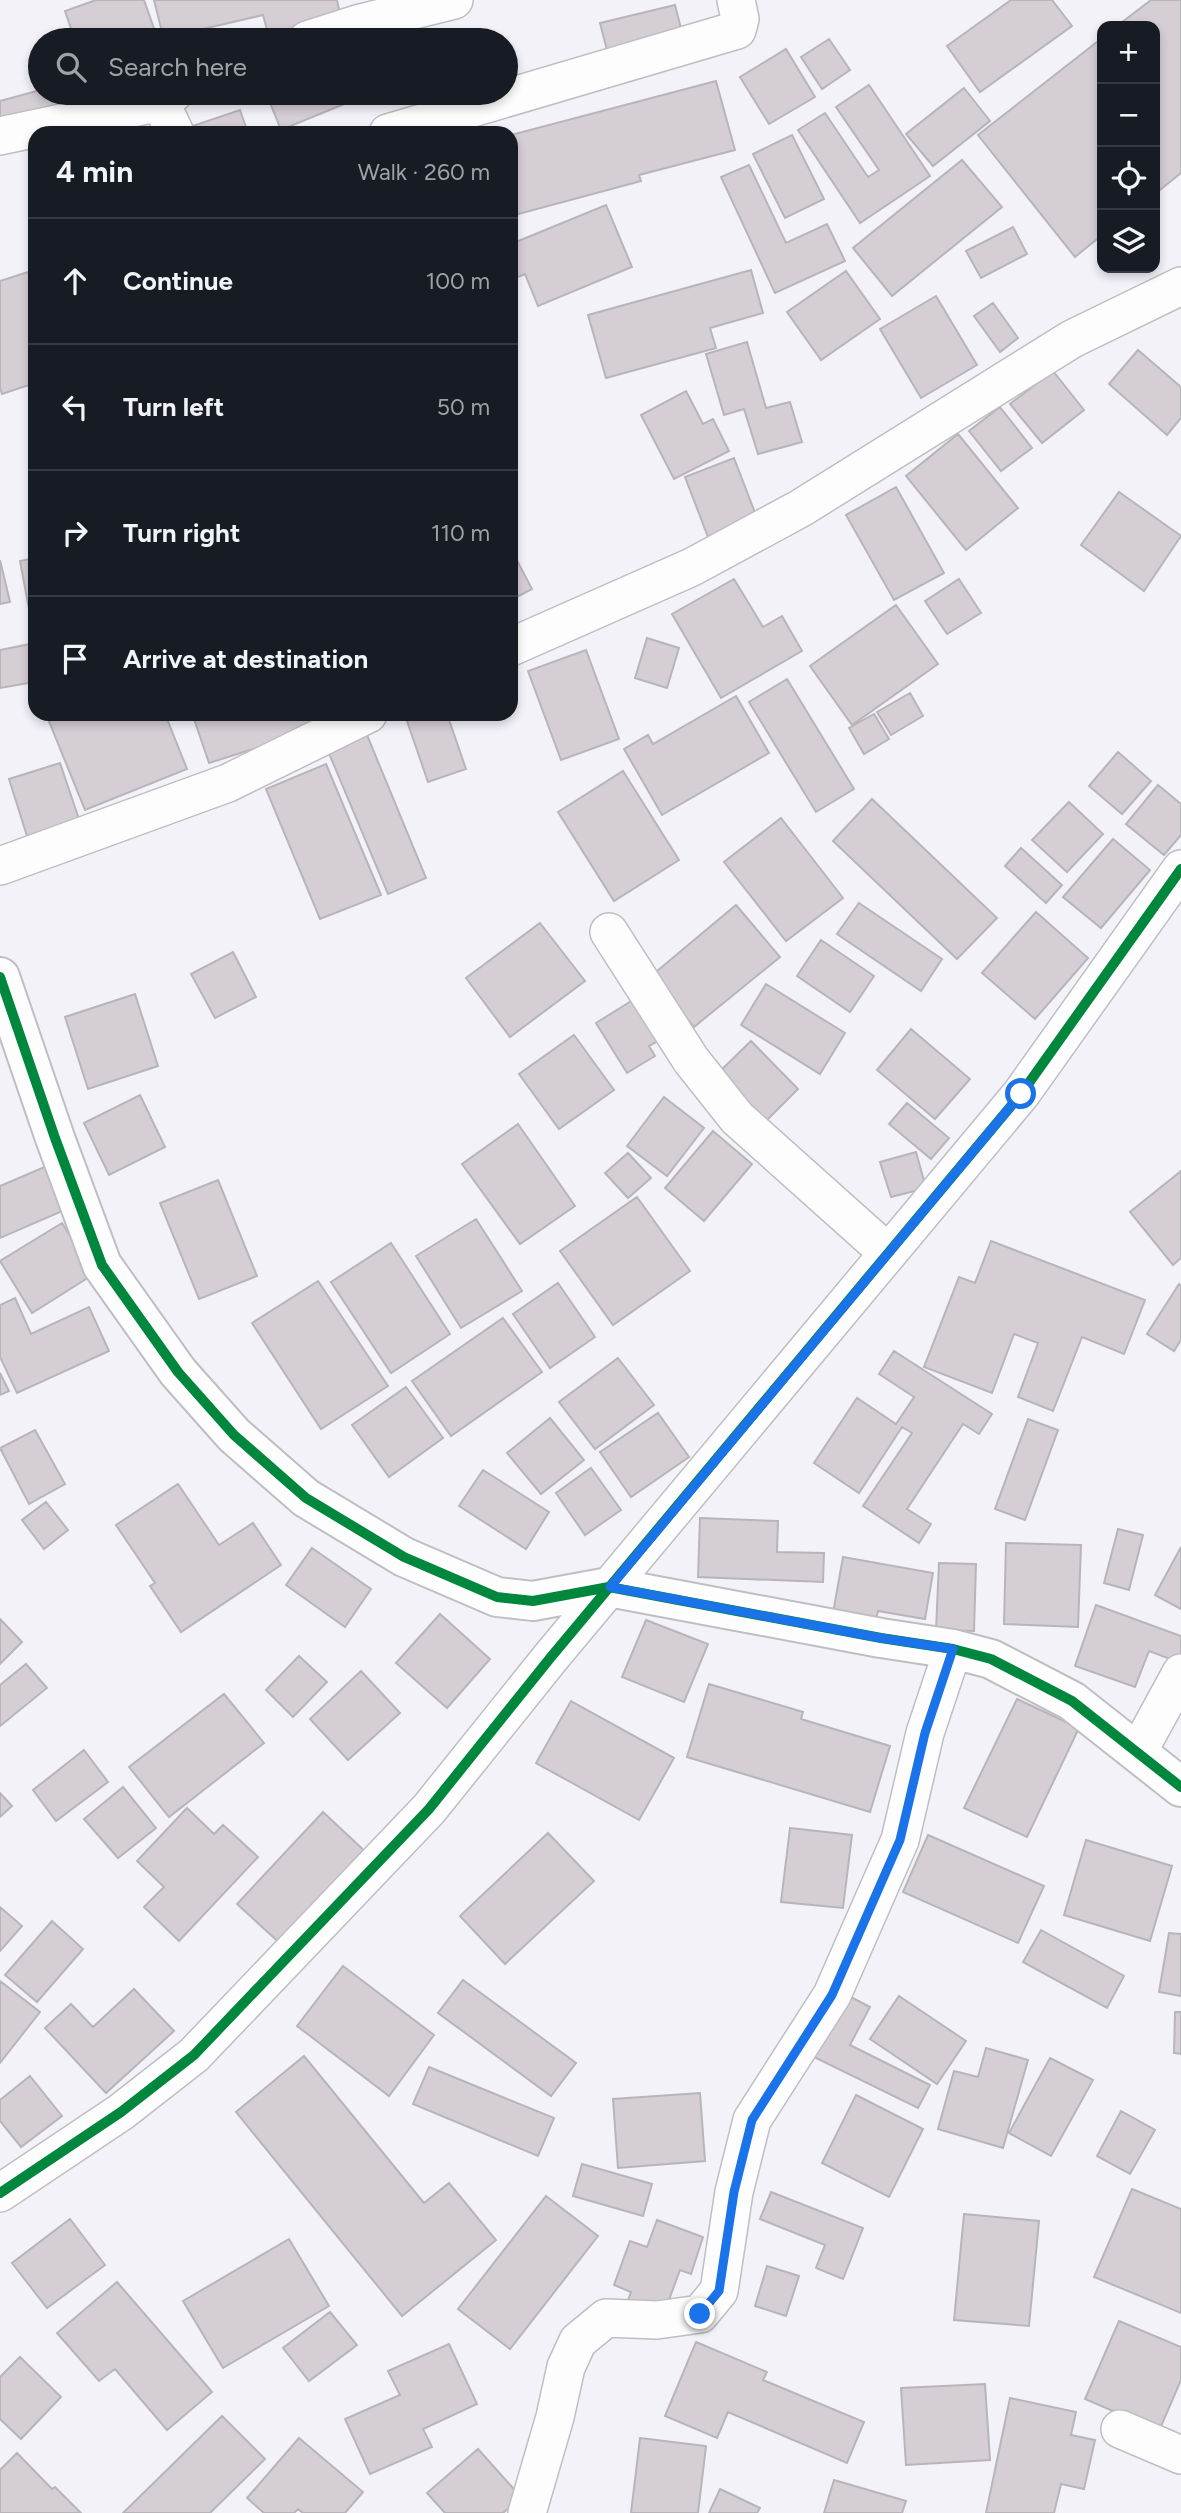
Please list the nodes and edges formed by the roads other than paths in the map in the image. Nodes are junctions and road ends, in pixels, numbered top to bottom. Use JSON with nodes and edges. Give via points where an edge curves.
{"nodes":[{"id":1,"x":454,"y":0,"type":"edge"},
{"id":2,"x":736,"y":0,"type":"edge"},
{"id":3,"x":344,"y":28,"type":"edge"},
{"id":4,"x":518,"y":95,"type":"edge"},
{"id":5,"x":483,"y":105,"type":"edge"},
{"id":6,"x":170,"y":109,"type":"edge"},
{"id":7,"x":63,"y":126,"type":"edge"},
{"id":8,"x":412,"y":126,"type":"edge"},
{"id":9,"x":28,"y":132,"type":"edge"},
{"id":10,"x":0,"y":136,"type":"edge"},
{"id":11,"x":1181,"y":286,"type":"edge"},
{"id":12,"x":518,"y":644,"type":"edge"},
{"id":13,"x":354,"y":721,"type":"edge"},
{"id":14,"x":0,"y":866,"type":"edge"},
{"id":15,"x":1181,"y":869,"type":"edge"},
{"id":16,"x":609,"y":932,"type":"dead end"},
{"id":17,"x":0,"y":977,"type":"edge"},
{"id":18,"x":888,"y":1253,"type":"junction"},
{"id":19,"x":610,"y":1587,"type":"junction"},
{"id":20,"x":953,"y":1649,"type":"junction"},
{"id":21,"x":1181,"y":1673,"type":"edge"},
{"id":22,"x":1138,"y":1752,"type":"junction"},
{"id":23,"x":1181,"y":1787,"type":"edge"},
{"id":24,"x":0,"y":2193,"type":"edge"},
{"id":25,"x":1120,"y":2429,"type":"dead end"},
{"id":26,"x":1181,"y":2455,"type":"edge"},
{"id":27,"x":527,"y":2513,"type":"edge"}],
"edges":[{"from":1,"to":3,"type":"street"},
{"from":2,"to":4,"type":"street","via":[[737,30]]},
{"from":5,"to":8,"type":"street"},
{"from":6,"to":7,"type":"street"},
{"from":9,"to":10,"type":"street"},
{"from":11,"to":12,"type":"street","via":[[1072,339],[801,508],[692,567]]},
{"from":13,"to":14,"type":"street","via":[[228,783]]},
{"from":15,"to":18,"type":"street","via":[[1021,1094]]},
{"from":16,"to":18,"type":"street","via":[[691,1060],[737,1118]]},
{"from":17,"to":19,"type":"street","via":[[102,1265],[178,1372],[234,1435],[306,1498],[404,1557],[497,1597],[533,1601]]},
{"from":18,"to":19,"type":"street"},
{"from":19,"to":20,"type":"street"},
{"from":19,"to":24,"type":"street","via":[[429,1810],[194,2056],[121,2112]]},
{"from":20,"to":22,"type":"street","via":[[991,1659],[1053,1690]]},
{"from":20,"to":27,"type":"street","via":[[925,1733],[900,1840],[832,1995],[752,2120],[734,2192],[719,2291],[700,2314],[657,2320],[606,2318],[578,2341],[566,2367]]},
{"from":21,"to":22,"type":"street"},
{"from":22,"to":23,"type":"street"},
{"from":25,"to":26,"type":"street"}]}
